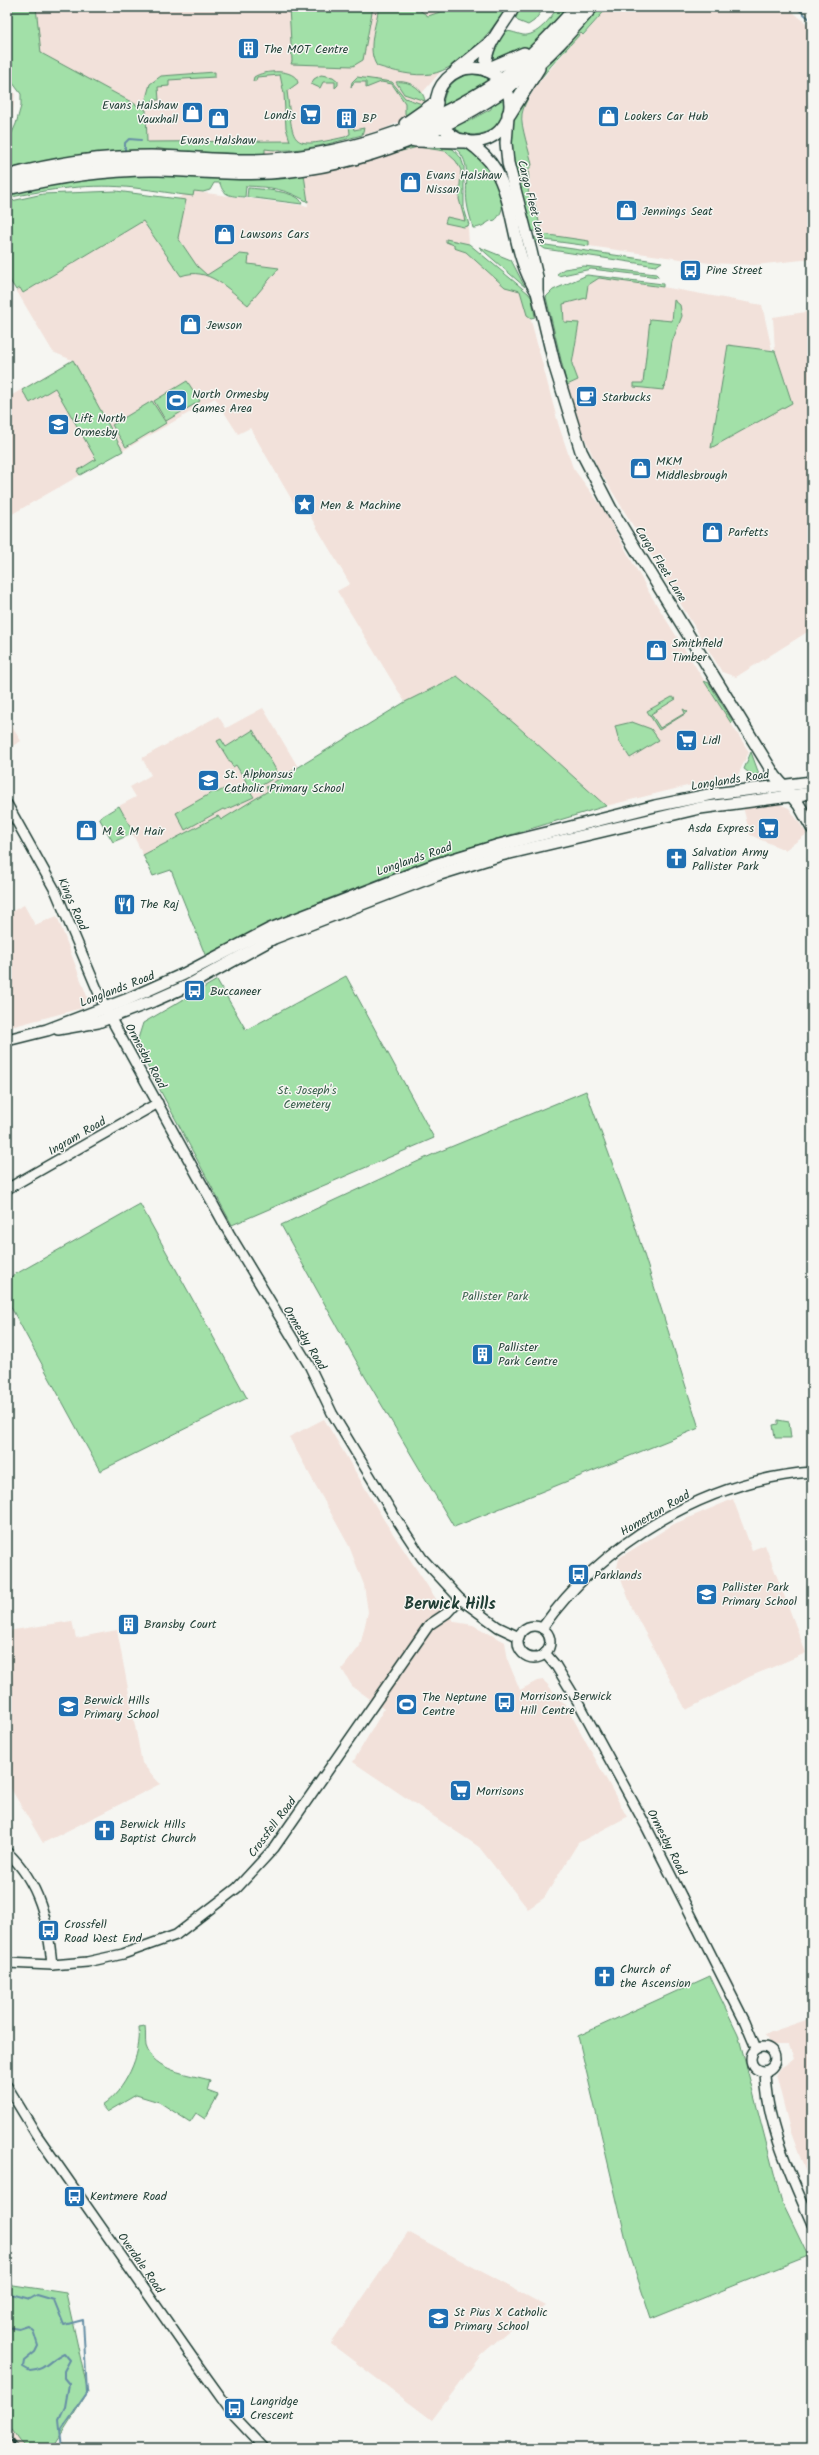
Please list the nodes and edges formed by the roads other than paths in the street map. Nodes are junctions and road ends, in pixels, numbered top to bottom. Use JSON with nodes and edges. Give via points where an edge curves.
{"nodes":[{"id":1,"x":514,"y":7,"type":"edge"},
{"id":2,"x":577,"y":7,"type":"edge"},
{"id":3,"x":591,"y":7,"type":"edge"},
{"id":4,"x":492,"y":41,"type":"junction"},
{"id":5,"x":548,"y":47,"type":"junction"},
{"id":6,"x":487,"y":70,"type":"junction"},
{"id":7,"x":452,"y":75,"type":"junction"},
{"id":8,"x":504,"y":83,"type":"junction"},
{"id":9,"x":438,"y":111,"type":"junction"},
{"id":10,"x":509,"y":116,"type":"junction"},
{"id":11,"x":398,"y":138,"type":"junction"},
{"id":12,"x":466,"y":141,"type":"junction"},
{"id":13,"x":7,"y":177,"type":"edge"},
{"id":14,"x":7,"y":188,"type":"edge"},
{"id":15,"x":537,"y":292,"type":"junction"},
{"id":16,"x":812,"y":782,"type":"edge"},
{"id":17,"x":782,"y":785,"type":"junction"},
{"id":18,"x":812,"y":793,"type":"edge"},
{"id":19,"x":791,"y":795,"type":"junction"},
{"id":20,"x":7,"y":804,"type":"edge"},
{"id":21,"x":10,"y":812,"type":"edge"},
{"id":22,"x":812,"y":828,"type":"edge"},
{"id":23,"x":107,"y":1013,"type":"junction"},
{"id":24,"x":7,"y":1040,"type":"edge"},
{"id":25,"x":158,"y":1103,"type":"junction"},
{"id":26,"x":7,"y":1189,"type":"edge"},
{"id":27,"x":812,"y":1472,"type":"edge"},
{"id":28,"x":460,"y":1599,"type":"junction"},
{"id":29,"x":542,"y":1628,"type":"junction"},
{"id":30,"x":519,"y":1637,"type":"junction"},
{"id":31,"x":544,"y":1653,"type":"junction"},
{"id":32,"x":7,"y":1852,"type":"edge"},
{"id":33,"x":7,"y":1963,"type":"edge"},
{"id":34,"x":52,"y":1965,"type":"junction"},
{"id":35,"x":756,"y":2048,"type":"junction"},
{"id":36,"x":766,"y":2071,"type":"junction"},
{"id":37,"x":7,"y":2086,"type":"edge"},
{"id":38,"x":812,"y":2224,"type":"edge"},
{"id":39,"x":264,"y":2448,"type":"edge"}],
"edges":[{"from":1,"to":4,"type":"main road"},
{"from":2,"to":5,"type":"highway"},
{"from":3,"to":5,"type":"highway"},
{"from":4,"to":6,"type":"main road","via":[[486,57]]},
{"from":4,"to":7,"type":"main road"},
{"from":5,"to":6,"type":"highway"},
{"from":5,"to":8,"type":"highway"},
{"from":5,"to":10,"type":"highway"},
{"from":6,"to":7,"type":"main road","via":[[468,68]]},
{"from":6,"to":8,"type":"main road"},
{"from":7,"to":9,"type":"main road","via":[[442,86]]},
{"from":8,"to":9,"type":"highway"},
{"from":8,"to":10,"type":"main road","name":"Cargo Fleet Lane","via":[[510,103]]},
{"from":9,"to":11,"type":"highway"},
{"from":9,"to":12,"type":"main road","name":"Cargo Fleet Lane","via":[[452,135]]},
{"from":10,"to":12,"type":"main road","via":[[502,128],[492,137],[480,141]]},
{"from":10,"to":15,"type":"main road","name":"Cargo Fleet Lane","via":[[506,144],[508,163],[532,259]]},
{"from":11,"to":12,"type":"highway"},
{"from":11,"to":13,"type":"highway","via":[[295,157],[255,161],[152,157],[101,159],[56,165]]},
{"from":11,"to":14,"type":"highway","via":[[375,152],[328,164],[272,172],[222,173],[158,169],[85,172]]},
{"from":12,"to":15,"type":"main road","name":"Cargo Fleet Lane","via":[[483,154],[500,178],[517,247],[528,279]]},
{"from":15,"to":17,"type":"main road","name":"Cargo Fleet Lane","via":[[564,402],[589,471]]},
{"from":16,"to":17,"type":"main road","name":"Longlands Road"},
{"from":17,"to":19,"type":"main road","name":"Cargo Fleet Lane"},
{"from":17,"to":23,"type":"main road","name":"Longlands Road","via":[[713,794],[655,806],[499,845],[434,865],[270,929]]},
{"from":18,"to":19,"type":"main road","name":"Longlands Road"},
{"from":19,"to":22,"type":"main road","name":"Cargo Fleet Lane"},
{"from":19,"to":23,"type":"main road","name":"Longlands Road","via":[[700,808],[501,855],[437,875],[274,938],[187,986]]},
{"from":20,"to":21,"type":"street","name":"Kings Road"},
{"from":21,"to":23,"type":"street","name":"Kings Road","via":[[56,892]]},
{"from":23,"to":24,"type":"main road","name":"Longlands Road","via":[[74,1028],[47,1030]]},
{"from":23,"to":25,"type":"street","name":"Ormesby Road"},
{"from":25,"to":26,"type":"street","name":"Ingram Road"},
{"from":25,"to":28,"type":"street","name":"Ormesby Road","via":[[228,1233],[310,1367],[332,1413],[372,1480],[422,1558]]},
{"from":27,"to":29,"type":"street","name":"Homerton Road","via":[[776,1476],[713,1495],[646,1529],[582,1579],[558,1605]]},
{"from":28,"to":30,"type":"street","name":"Ormesby Road","via":[[498,1627]]},
{"from":28,"to":34,"type":"street","name":"Crossfell Road","via":[[447,1613],[429,1625],[274,1848],[237,1888],[176,1935],[123,1954],[87,1962]]},
{"from":29,"to":30,"type":"street","via":[[527,1628]]},
{"from":29,"to":31,"type":"street","via":[[549,1638],[549,1645]]},
{"from":30,"to":31,"type":"street","via":[[519,1648],[527,1656],[539,1657]]},
{"from":31,"to":35,"type":"street","name":"Ormesby Road","via":[[570,1688],[646,1826],[742,2015]]},
{"from":32,"to":34,"type":"street","via":[[30,1879],[42,1903],[49,1931]]},
{"from":33,"to":34,"type":"street","name":"Crossfell Road"},
{"from":35,"to":36,"type":"street","via":[[751,2057],[752,2065],[756,2069]]},
{"from":35,"to":36,"type":"street","via":[[768,2048],[776,2056],[772,2067]]},
{"from":36,"to":38,"type":"street","via":[[766,2091],[772,2118]]},
{"from":37,"to":39,"type":"street","name":"Overdale Road","via":[[36,2134],[199,2367],[235,2417]]}]}
